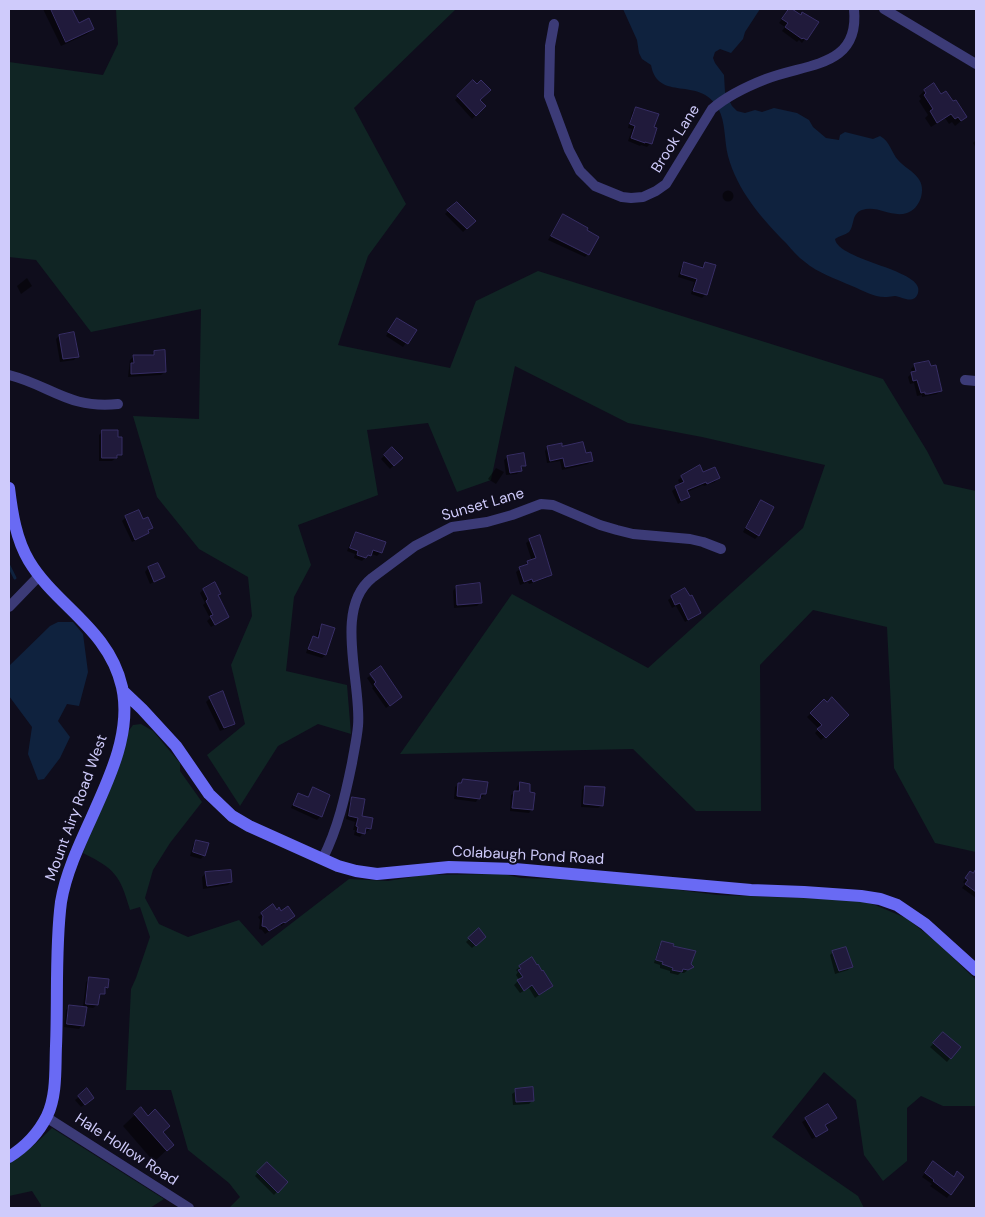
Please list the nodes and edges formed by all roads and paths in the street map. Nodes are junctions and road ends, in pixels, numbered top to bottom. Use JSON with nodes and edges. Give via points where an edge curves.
{"nodes":[{"id":1,"x":854,"y":9,"type":"edge"},
{"id":2,"x":884,"y":9,"type":"edge"},
{"id":3,"x":554,"y":24,"type":"dead end"},
{"id":4,"x":976,"y":64,"type":"edge"},
{"id":5,"x":9,"y":375,"type":"edge"},
{"id":6,"x":965,"y":380,"type":"dead end"},
{"id":7,"x":976,"y":380,"type":"edge"},
{"id":8,"x":118,"y":404,"type":"dead end"},
{"id":9,"x":9,"y":488,"type":"edge"},
{"id":10,"x":722,"y":549,"type":"dead end"},
{"id":11,"x":40,"y":576,"type":"junction"},
{"id":12,"x":9,"y":607,"type":"edge"},
{"id":13,"x":122,"y":691,"type":"junction"},
{"id":14,"x":322,"y":858,"type":"junction"},
{"id":15,"x":976,"y":970,"type":"edge"},
{"id":16,"x":46,"y":1116,"type":"junction"},
{"id":17,"x":9,"y":1157,"type":"edge"},
{"id":18,"x":189,"y":1208,"type":"edge"}],
"edges":[{"from":1,"to":3,"type":"street","name":"Brook Lane","via":[[853,37],[844,49],[808,68],[766,79],[721,101],[712,109],[671,177],[656,191],[631,198],[595,186],[568,150],[549,96]]},
{"from":2,"to":4,"type":"street"},
{"from":5,"to":8,"type":"street","via":[[69,400],[101,406]]},
{"from":6,"to":7,"type":"street"},
{"from":9,"to":11,"type":"street","name":"Mount Airy Road West","via":[[21,545]]},
{"from":10,"to":14,"type":"street","name":"Sunset Lane","via":[[690,539],[633,534],[600,525],[553,505],[541,504],[512,516],[452,527],[415,546],[366,582],[357,598],[352,625],[359,716],[357,737],[342,810],[334,836]]},
{"from":11,"to":12,"type":"street"},
{"from":11,"to":13,"type":"street","name":"Mount Airy Road West","via":[[100,642],[113,663]]},
{"from":13,"to":14,"type":"street","name":"Colabaugh Pond Road","via":[[171,741],[210,794],[232,816]]},
{"from":13,"to":16,"type":"street","name":"Mount Airy Road West","via":[[124,718],[120,742],[62,899],[55,1068],[52,1100]]},
{"from":14,"to":15,"type":"street","name":"Colabaugh Pond Road","via":[[338,866],[377,874],[449,867],[507,868],[880,899],[925,924]]},
{"from":16,"to":17,"type":"street","name":"Mount Airy Road West","via":[[31,1139]]},
{"from":16,"to":18,"type":"street","name":"Hale Hollow Road"}]}
